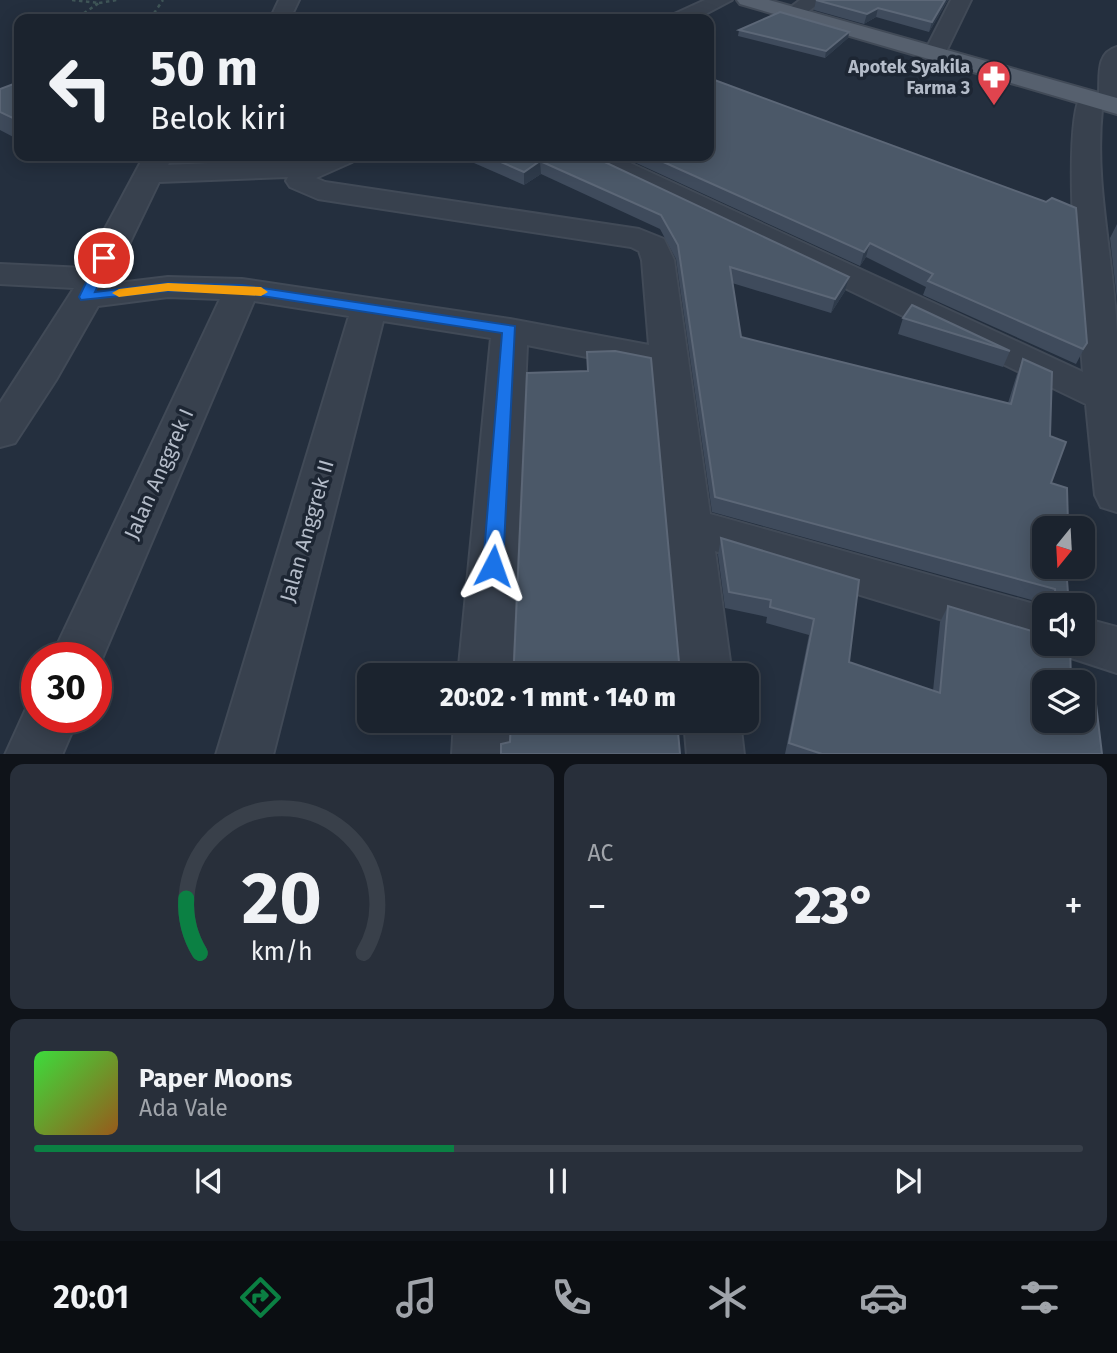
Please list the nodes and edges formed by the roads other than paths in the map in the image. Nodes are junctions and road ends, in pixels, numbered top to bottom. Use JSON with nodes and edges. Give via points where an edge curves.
{"nodes":[{"id":1,"x":722,"y":0,"type":"edge"},
{"id":2,"x":747,"y":0,"type":"edge"},
{"id":3,"x":814,"y":0,"type":"edge"},
{"id":4,"x":961,"y":0,"type":"edge"},
{"id":5,"x":793,"y":13,"type":"junction"},
{"id":6,"x":690,"y":14,"type":"edge"},
{"id":7,"x":936,"y":52,"type":"junction"},
{"id":8,"x":1117,"y":54,"type":"edge"},
{"id":9,"x":1109,"y":96,"type":"edge"},
{"id":10,"x":604,"y":161,"type":"edge"},
{"id":11,"x":326,"y":162,"type":"edge"},
{"id":12,"x":153,"y":165,"type":"edge"},
{"id":13,"x":0,"y":274,"type":"edge"},
{"id":14,"x":90,"y":288,"type":"junction"},
{"id":15,"x":242,"y":289,"type":"junction"},
{"id":16,"x":369,"y":307,"type":"junction"},
{"id":17,"x":510,"y":330,"type":"junction"},
{"id":18,"x":667,"y":361,"type":"junction"},
{"id":19,"x":1102,"y":396,"type":"junction"},
{"id":20,"x":0,"y":433,"type":"edge"},
{"id":21,"x":1117,"y":495,"type":"edge"},
{"id":22,"x":687,"y":524,"type":"junction"},
{"id":23,"x":1032,"y":625,"type":"edge"},
{"id":24,"x":84,"y":642,"type":"edge"},
{"id":25,"x":1095,"y":644,"type":"edge"},
{"id":26,"x":1117,"y":650,"type":"edge"},
{"id":27,"x":486,"y":663,"type":"edge"},
{"id":28,"x":704,"y":663,"type":"edge"},
{"id":29,"x":43,"y":733,"type":"edge"},
{"id":30,"x":481,"y":733,"type":"edge"},
{"id":31,"x":713,"y":733,"type":"edge"},
{"id":32,"x":33,"y":754,"type":"edge"},
{"id":33,"x":244,"y":754,"type":"edge"},
{"id":34,"x":480,"y":754,"type":"edge"},
{"id":35,"x":716,"y":754,"type":"edge"}],
"edges":[{"from":1,"to":6,"type":"street"},
{"from":2,"to":5,"type":"main road"},
{"from":3,"to":5,"type":"street"},
{"from":4,"to":7,"type":"street"},
{"from":5,"to":7,"type":"main road"},
{"from":7,"to":9,"type":"main road"},
{"from":8,"to":9,"type":"street","via":[[1112,59]]},
{"from":9,"to":19,"type":"street","via":[[1086,130]]},
{"from":10,"to":19,"type":"street"},
{"from":11,"to":12,"type":"street"},
{"from":11,"to":18,"type":"street","via":[[302,173],[300,181],[318,190],[649,242],[658,260]]},
{"from":12,"to":14,"type":"street"},
{"from":13,"to":14,"type":"street"},
{"from":14,"to":15,"type":"street"},
{"from":14,"to":20,"type":"street"},
{"from":15,"to":16,"type":"street"},
{"from":15,"to":24,"type":"street","name":"Jalan Anggrek I"},
{"from":16,"to":17,"type":"street"},
{"from":16,"to":33,"type":"street","name":"Jalan Anggrek II"},
{"from":17,"to":18,"type":"street"},
{"from":17,"to":27,"type":"street"},
{"from":18,"to":22,"type":"street"},
{"from":19,"to":21,"type":"street"},
{"from":22,"to":23,"type":"street"},
{"from":22,"to":28,"type":"street"},
{"from":25,"to":26,"type":"street"},
{"from":29,"to":32,"type":"street"},
{"from":30,"to":34,"type":"street"},
{"from":31,"to":35,"type":"street"}]}
